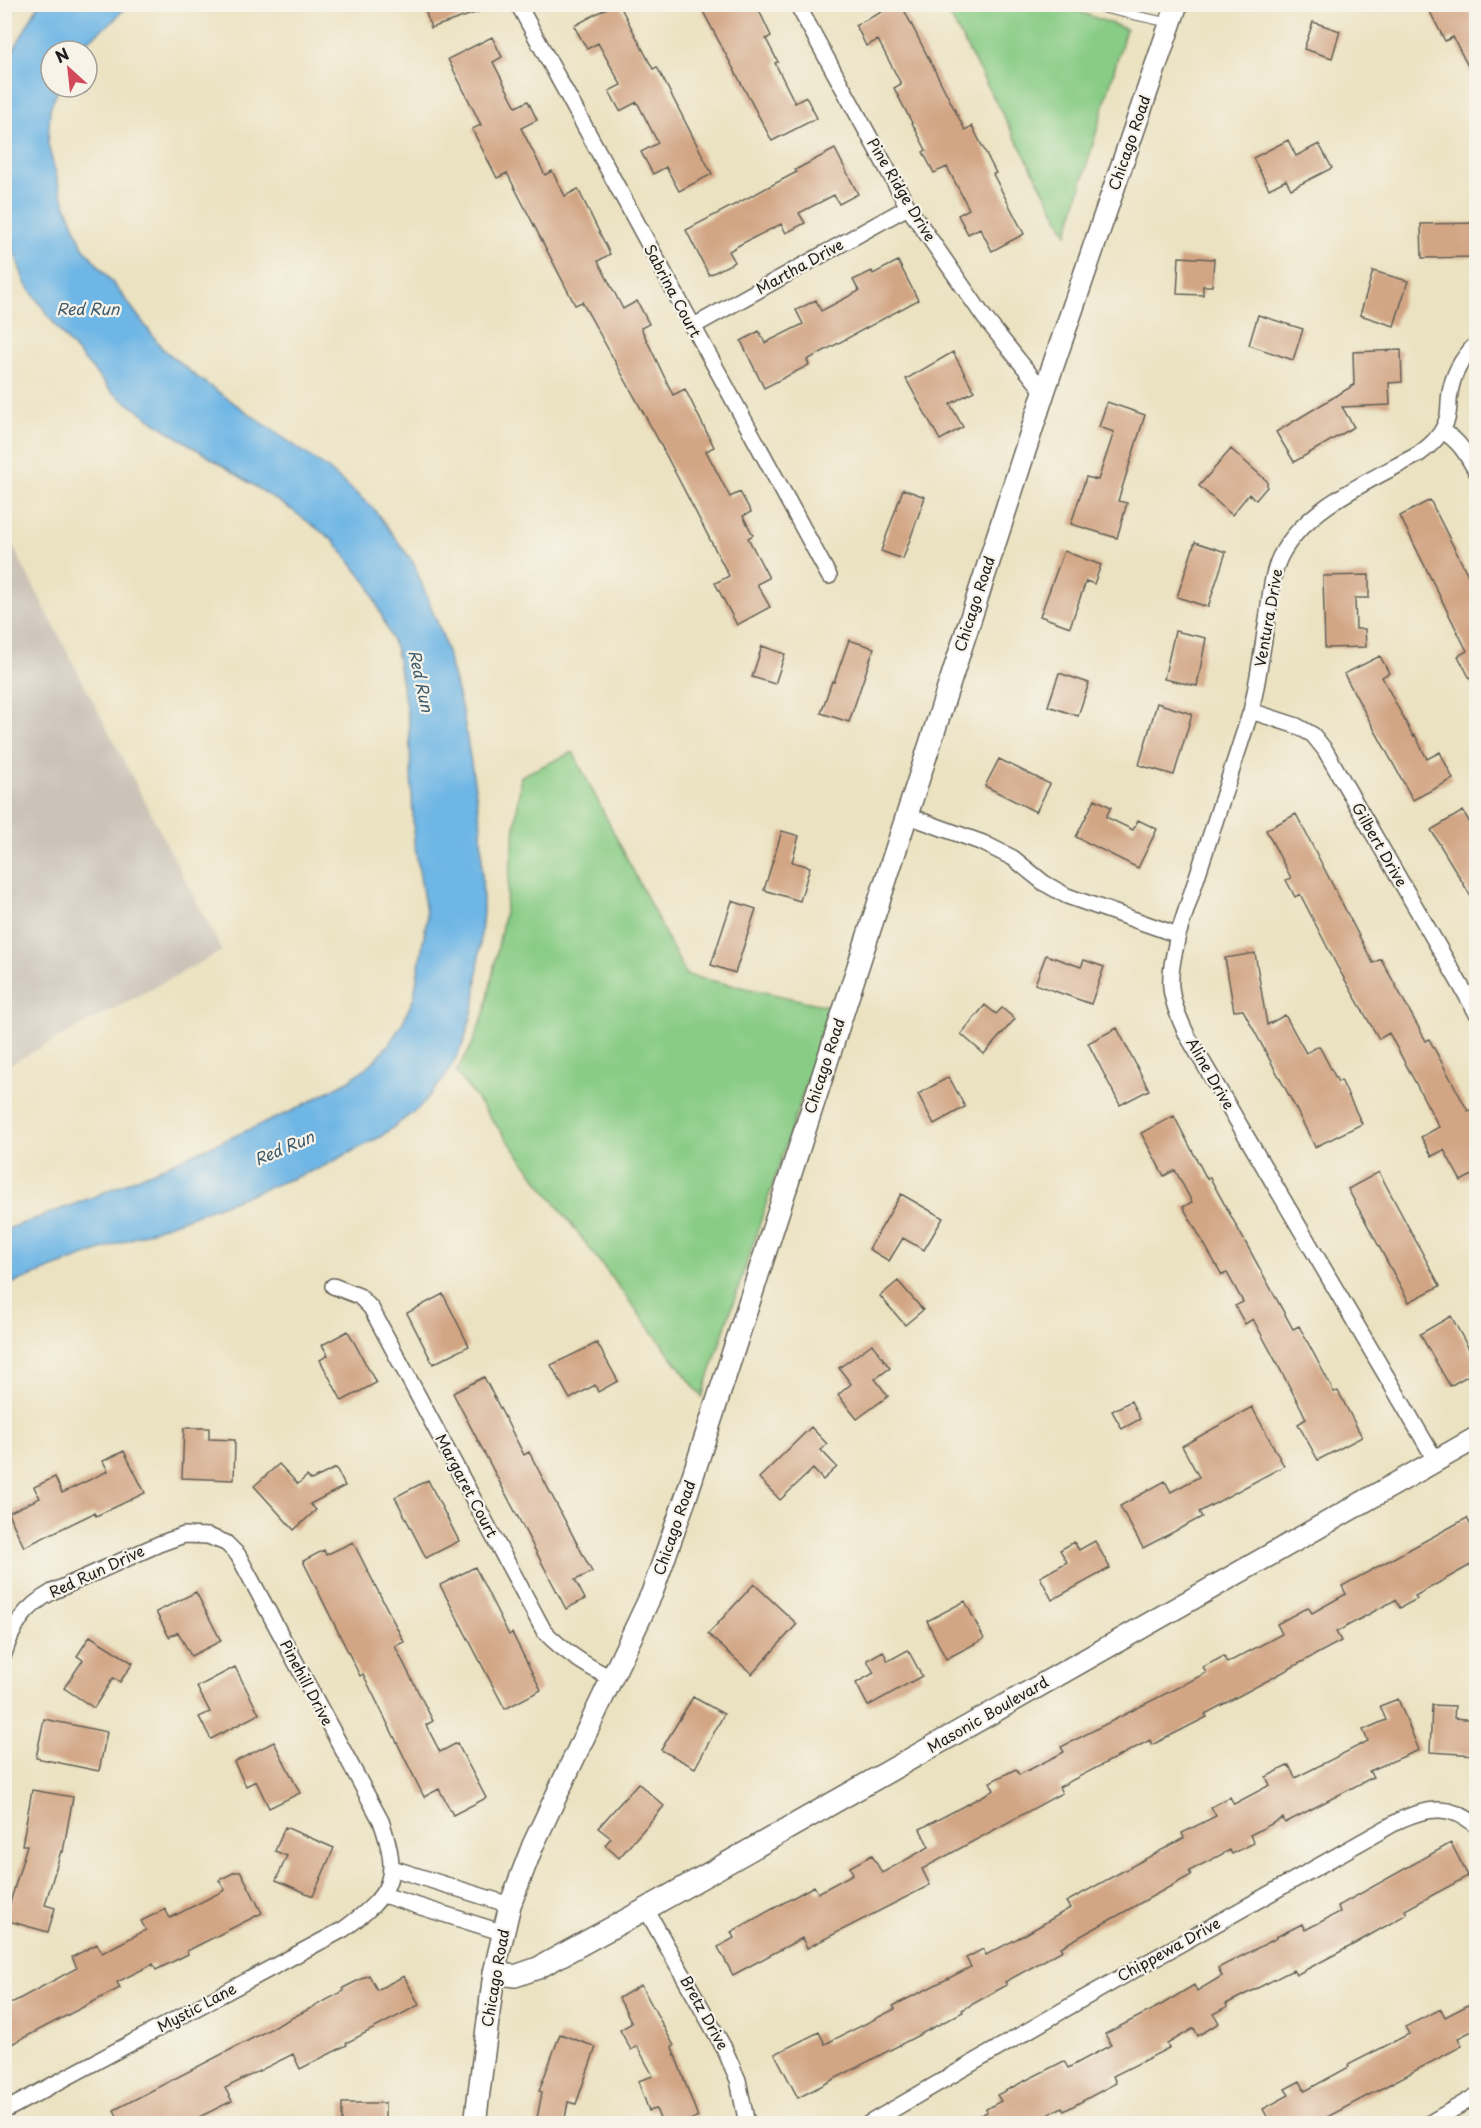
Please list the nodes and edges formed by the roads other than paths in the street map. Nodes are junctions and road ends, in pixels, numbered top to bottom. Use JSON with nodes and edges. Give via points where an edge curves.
{"nodes":[{"id":1,"x":518,"y":4,"type":"edge"},
{"id":2,"x":797,"y":4,"type":"edge"},
{"id":3,"x":1093,"y":4,"type":"edge"},
{"id":4,"x":1174,"y":14,"type":"edge"},
{"id":5,"x":908,"y":207,"type":"junction"},
{"id":6,"x":692,"y":327,"type":"junction"},
{"id":7,"x":1476,"y":344,"type":"edge"},
{"id":8,"x":1044,"y":392,"type":"junction"},
{"id":9,"x":1442,"y":431,"type":"junction"},
{"id":10,"x":1476,"y":471,"type":"edge"},
{"id":11,"x":828,"y":576,"type":"dead end"},
{"id":12,"x":1251,"y":711,"type":"junction"},
{"id":13,"x":906,"y":815,"type":"junction"},
{"id":14,"x":1178,"y":935,"type":"junction"},
{"id":15,"x":1476,"y":1012,"type":"edge"},
{"id":16,"x":333,"y":1286,"type":"dead end"},
{"id":17,"x":1476,"y":1438,"type":"edge"},
{"id":18,"x":1436,"y":1461,"type":"junction"},
{"id":19,"x":184,"y":1535,"type":"joint"},
{"id":20,"x":4,"y":1654,"type":"edge"},
{"id":21,"x":611,"y":1678,"type":"junction"},
{"id":22,"x":1476,"y":1825,"type":"edge"},
{"id":23,"x":392,"y":1868,"type":"junction"},
{"id":24,"x":383,"y":1895,"type":"junction"},
{"id":25,"x":510,"y":1905,"type":"junction"},
{"id":26,"x":646,"y":1909,"type":"junction"},
{"id":27,"x":504,"y":1933,"type":"junction"},
{"id":28,"x":494,"y":1973,"type":"junction"},
{"id":29,"x":1476,"y":2096,"type":"edge"},
{"id":30,"x":4,"y":2111,"type":"edge"},
{"id":31,"x":475,"y":2124,"type":"edge"},
{"id":32,"x":747,"y":2124,"type":"edge"},
{"id":33,"x":868,"y":2124,"type":"edge"},
{"id":34,"x":1428,"y":2124,"type":"edge"}],
"edges":[{"from":1,"to":6,"type":"street","name":"Sabrina Court"},
{"from":2,"to":5,"type":"street","name":"Pine Ridge Drive"},
{"from":3,"to":4,"type":"lane","via":[[1102,9]]},
{"from":4,"to":8,"type":"street","name":"Chicago Road"},
{"from":5,"to":6,"type":"street","name":"Martha Drive"},
{"from":5,"to":8,"type":"street","name":"Pine Ridge Drive","via":[[984,317]]},
{"from":6,"to":11,"type":"street","name":"Sabrina Court"},
{"from":7,"to":9,"type":"street","via":[[1455,372],[1448,419]]},
{"from":8,"to":13,"type":"street","name":"Chicago Road"},
{"from":9,"to":10,"type":"street","via":[[1461,445]]},
{"from":9,"to":12,"type":"street","name":"Ventura Drive","via":[[1419,454],[1320,511],[1299,529],[1280,557],[1273,579]]},
{"from":12,"to":14,"type":"street","name":"Ventura Drive"},
{"from":12,"to":15,"type":"street","name":"Gilbert Drive","via":[[1297,726],[1313,735],[1325,750]]},
{"from":13,"to":14,"type":"street","via":[[984,843],[1067,896]]},
{"from":13,"to":21,"type":"street","name":"Chicago Road","via":[[687,1494],[652,1593]]},
{"from":14,"to":18,"type":"street","name":"Aline Drive","via":[[1170,991],[1187,1035]]},
{"from":16,"to":21,"type":"street","name":"Margaret Court","via":[[359,1296],[371,1308],[544,1630],[558,1645]]},
{"from":17,"to":18,"type":"street","name":"Masonic Boulevard"},
{"from":18,"to":26,"type":"street","name":"Masonic Boulevard"},
{"from":19,"to":20,"type":"street","name":"Red Run Drive","via":[[37,1600],[20,1619]]},
{"from":19,"to":23,"type":"street","name":"Pinehill Drive","via":[[208,1536],[226,1543],[238,1555],[381,1821]]},
{"from":21,"to":25,"type":"street","name":"Chicago Road","via":[[533,1845]]},
{"from":22,"to":33,"type":"street","name":"Chippewa Drive","via":[[1456,1811],[1419,1812],[1402,1819]]},
{"from":23,"to":24,"type":"street","name":"Pinehill Drive"},
{"from":23,"to":25,"type":"street"},
{"from":24,"to":27,"type":"street"},
{"from":24,"to":30,"type":"street","name":"Mystic Lane","via":[[344,1929]]},
{"from":25,"to":27,"type":"street","name":"Chicago Road"},
{"from":26,"to":28,"type":"street","name":"Masonic Boulevard","via":[[538,1968],[515,1976]]},
{"from":26,"to":32,"type":"street","name":"Bretz Drive","via":[[724,2048],[738,2080]]},
{"from":27,"to":28,"type":"street","name":"Chicago Road"},
{"from":28,"to":31,"type":"street","name":"Chicago Road"},
{"from":29,"to":34,"type":"street"}]}
